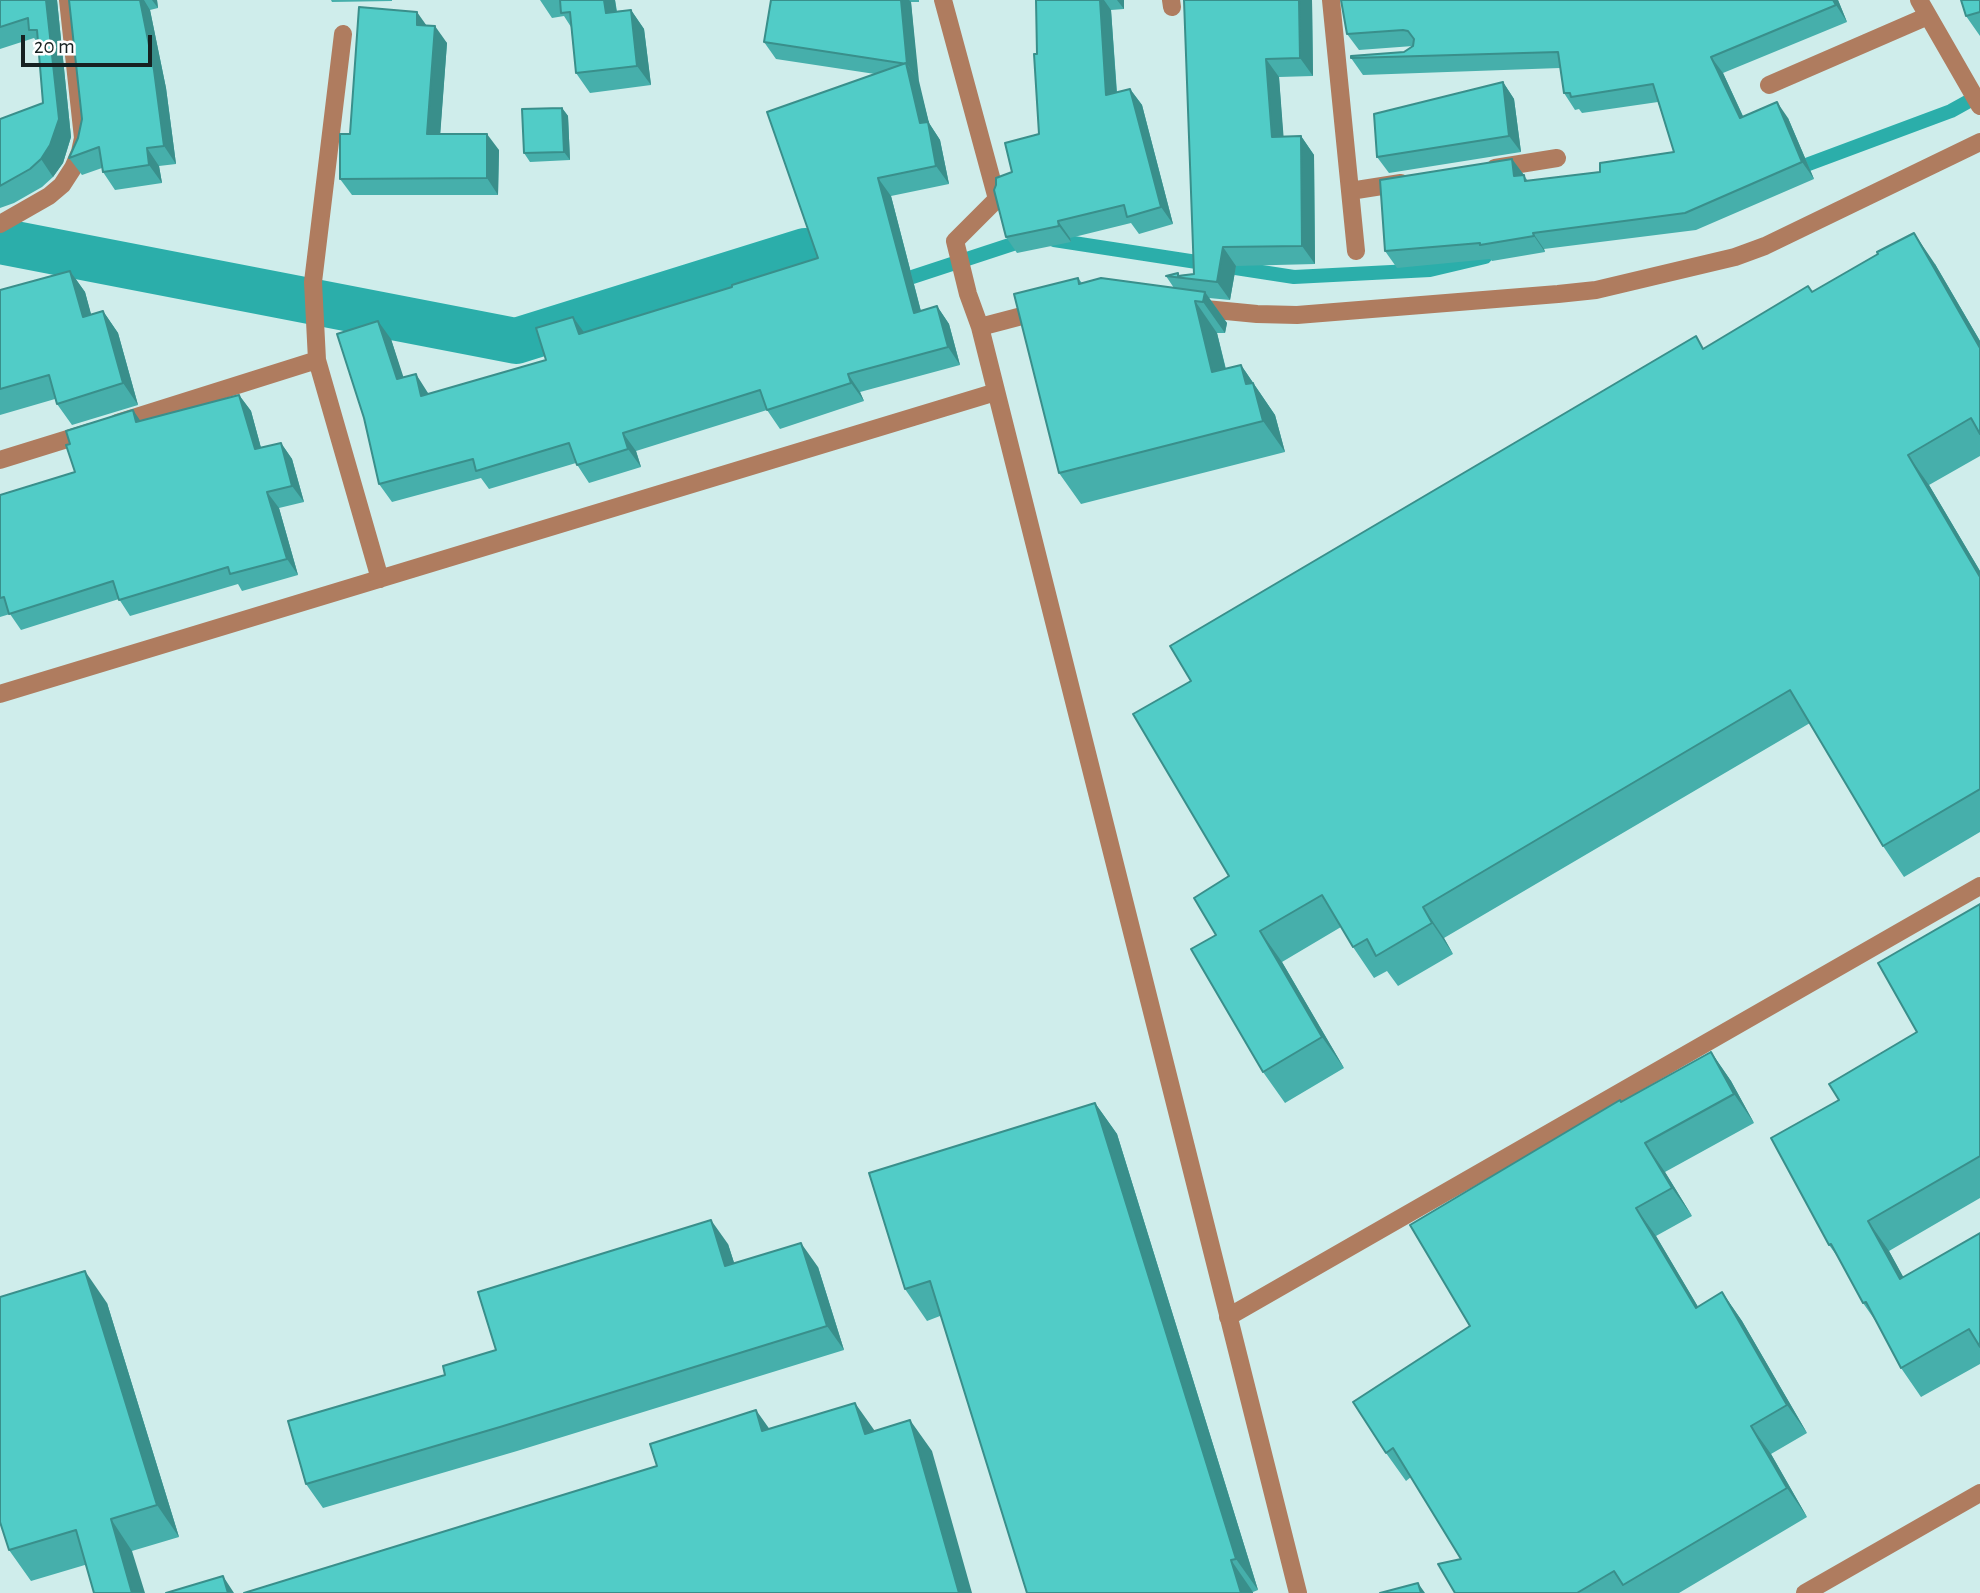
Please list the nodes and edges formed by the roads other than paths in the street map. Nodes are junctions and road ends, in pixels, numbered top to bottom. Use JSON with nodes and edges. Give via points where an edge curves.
{"nodes":[{"id":1,"x":68,"y":0,"type":"edge"},
{"id":2,"x":943,"y":0,"type":"edge"},
{"id":3,"x":1331,"y":0,"type":"edge"},
{"id":4,"x":1924,"y":8,"type":"edge"},
{"id":5,"x":344,"y":34,"type":"dead end"},
{"id":6,"x":1974,"y":83,"type":"edge"},
{"id":7,"x":1769,"y":85,"type":"dead end"},
{"id":8,"x":1980,"y":106,"type":"edge"},
{"id":9,"x":1980,"y":142,"type":"edge"},
{"id":10,"x":1557,"y":158,"type":"dead end"},
{"id":11,"x":1474,"y":171,"type":"edge"},
{"id":12,"x":1419,"y":180,"type":"edge"},
{"id":13,"x":1350,"y":191,"type":"junction"},
{"id":14,"x":0,"y":224,"type":"edge"},
{"id":15,"x":1356,"y":251,"type":"dead end"},
{"id":16,"x":1174,"y":305,"type":"edge"},
{"id":17,"x":1060,"y":306,"type":"edge"},
{"id":18,"x":980,"y":327,"type":"junction"},
{"id":19,"x":317,"y":360,"type":"junction"},
{"id":20,"x":996,"y":392,"type":"junction"},
{"id":21,"x":0,"y":460,"type":"edge"},
{"id":22,"x":380,"y":579,"type":"junction"},
{"id":23,"x":0,"y":694,"type":"edge"},
{"id":24,"x":1980,"y":886,"type":"edge"},
{"id":25,"x":1228,"y":1317,"type":"junction"},
{"id":26,"x":1980,"y":1493,"type":"edge"},
{"id":27,"x":1298,"y":1593,"type":"edge"},
{"id":28,"x":1805,"y":1593,"type":"edge"}],
"edges":[{"from":1,"to":14,"type":"street","via":[[83,138],[80,152],[62,185]]},
{"from":2,"to":18,"type":"street","via":[[997,199],[955,241]]},
{"from":3,"to":13,"type":"street","via":[[1344,62]]},
{"from":4,"to":6,"type":"street"},
{"from":4,"to":7,"type":"street"},
{"from":5,"to":19,"type":"street","via":[[313,282]]},
{"from":6,"to":8,"type":"street"},
{"from":9,"to":16,"type":"street","via":[[1765,246],[1596,290],[1297,315]]},
{"from":10,"to":11,"type":"street"},
{"from":12,"to":13,"type":"street"},
{"from":13,"to":15,"type":"street"},
{"from":17,"to":18,"type":"street"},
{"from":18,"to":20,"type":"street"},
{"from":19,"to":21,"type":"street"},
{"from":19,"to":22,"type":"street"},
{"from":20,"to":22,"type":"street"},
{"from":20,"to":25,"type":"street"},
{"from":22,"to":23,"type":"street"},
{"from":24,"to":25,"type":"street"},
{"from":25,"to":27,"type":"street"},
{"from":26,"to":28,"type":"street"}]}
